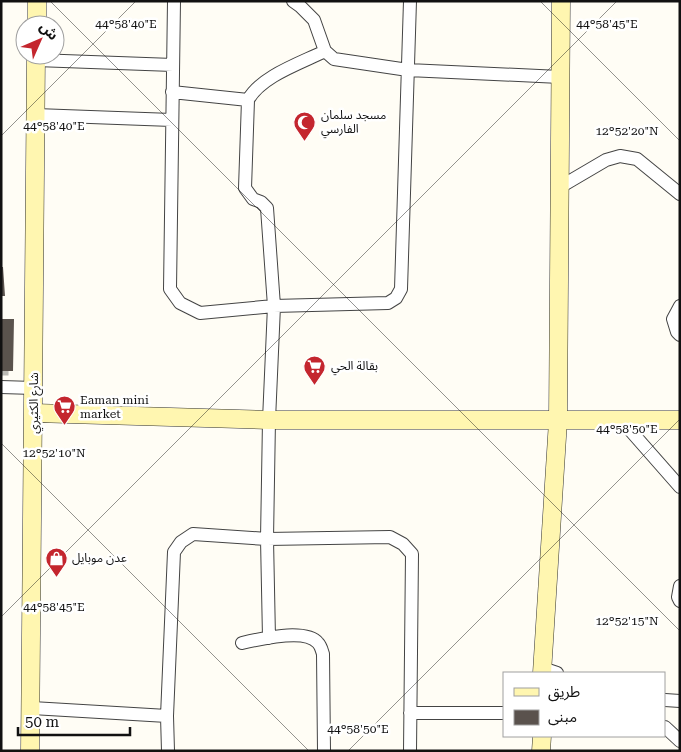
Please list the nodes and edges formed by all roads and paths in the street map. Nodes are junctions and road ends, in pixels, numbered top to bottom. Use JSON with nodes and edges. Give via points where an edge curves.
{"nodes":[{"id":1,"x":37,"y":1,"type":"edge"},
{"id":2,"x":174,"y":1,"type":"edge"},
{"id":3,"x":292,"y":1,"type":"edge"},
{"id":4,"x":410,"y":1,"type":"edge"},
{"id":5,"x":561,"y":1,"type":"edge"},
{"id":6,"x":36,"y":15,"type":"edge"},
{"id":7,"x":325,"y":51,"type":"junction"},
{"id":8,"x":65,"y":59,"type":"edge"},
{"id":9,"x":173,"y":64,"type":"junction"},
{"id":10,"x":36,"y":65,"type":"edge"},
{"id":11,"x":408,"y":70,"type":"junction"},
{"id":12,"x":560,"y":77,"type":"junction"},
{"id":13,"x":172,"y":92,"type":"junction"},
{"id":14,"x":248,"y":100,"type":"junction"},
{"id":15,"x":36,"y":115,"type":"junction"},
{"id":16,"x":172,"y":120,"type":"junction"},
{"id":17,"x":560,"y":187,"type":"junction"},
{"id":18,"x":680,"y":194,"type":"edge"},
{"id":19,"x":274,"y":306,"type":"junction"},
{"id":20,"x":680,"y":306,"type":"edge"},
{"id":21,"x":680,"y":335,"type":"edge"},
{"id":22,"x":1,"y":387,"type":"edge"},
{"id":23,"x":34,"y":388,"type":"junction"},
{"id":24,"x":34,"y":413,"type":"junction"},
{"id":25,"x":269,"y":420,"type":"junction"},
{"id":26,"x":622,"y":420,"type":"junction"},
{"id":27,"x":680,"y":420,"type":"edge"},
{"id":28,"x":558,"y":421,"type":"junction"},
{"id":29,"x":680,"y":488,"type":"edge"},
{"id":30,"x":267,"y":538,"type":"junction"},
{"id":31,"x":680,"y":586,"type":"edge"},
{"id":32,"x":680,"y":601,"type":"edge"},
{"id":33,"x":268,"y":638,"type":"junction"},
{"id":34,"x":242,"y":643,"type":"dead end"},
{"id":35,"x":547,"y":671,"type":"edge"},
{"id":36,"x":666,"y":700,"type":"edge"},
{"id":37,"x":680,"y":701,"type":"edge"},
{"id":38,"x":32,"y":708,"type":"junction"},
{"id":39,"x":410,"y":713,"type":"junction"},
{"id":40,"x":503,"y":713,"type":"edge"},
{"id":41,"x":167,"y":716,"type":"junction"},
{"id":42,"x":666,"y":728,"type":"edge"},
{"id":43,"x":680,"y":741,"type":"edge"},
{"id":44,"x":30,"y":751,"type":"edge"},
{"id":45,"x":168,"y":751,"type":"edge"},
{"id":46,"x":324,"y":751,"type":"edge"},
{"id":47,"x":410,"y":751,"type":"edge"}],
"edges":[{"from":1,"to":6,"type":"street"},
{"from":2,"to":9,"type":"street"},
{"from":3,"to":7,"type":"street","via":[[314,20]]},
{"from":4,"to":11,"type":"street"},
{"from":5,"to":12,"type":"street"},
{"from":7,"to":11,"type":"street","via":[[334,59]]},
{"from":7,"to":14,"type":"street","via":[[266,81],[253,91]]},
{"from":8,"to":9,"type":"street"},
{"from":9,"to":13,"type":"street"},
{"from":10,"to":15,"type":"street","name":"شارع الكثيري"},
{"from":11,"to":12,"type":"street"},
{"from":11,"to":19,"type":"street","via":[[401,290],[388,303]]},
{"from":12,"to":17,"type":"street"},
{"from":13,"to":14,"type":"street"},
{"from":13,"to":16,"type":"street"},
{"from":14,"to":19,"type":"street","via":[[245,188],[253,199],[267,208]]},
{"from":15,"to":16,"type":"street"},
{"from":15,"to":23,"type":"street","name":"شارع الكثيري"},
{"from":16,"to":19,"type":"street","via":[[170,289],[180,303],[200,313]]},
{"from":17,"to":18,"type":"street","via":[[606,160],[620,156],[637,159]]},
{"from":17,"to":28,"type":"street"},
{"from":19,"to":25,"type":"street"},
{"from":20,"to":21,"type":"street","via":[[673,319]]},
{"from":22,"to":23,"type":"street"},
{"from":23,"to":24,"type":"street","name":"شارع الكثيري"},
{"from":24,"to":25,"type":"street"},
{"from":24,"to":38,"type":"street","name":"شارع الكثيري"},
{"from":25,"to":28,"type":"street"},
{"from":25,"to":30,"type":"street"},
{"from":26,"to":27,"type":"street"},
{"from":26,"to":28,"type":"street"},
{"from":26,"to":29,"type":"street"},
{"from":28,"to":35,"type":"street"},
{"from":30,"to":33,"type":"street"},
{"from":30,"to":39,"type":"street","via":[[390,537],[412,554]]},
{"from":30,"to":41,"type":"street","via":[[193,534],[174,552]]},
{"from":31,"to":32,"type":"street"},
{"from":33,"to":34,"type":"street"},
{"from":33,"to":46,"type":"street","via":[[307,636],[318,643],[323,654]]},
{"from":36,"to":37,"type":"street"},
{"from":38,"to":41,"type":"street"},
{"from":38,"to":44,"type":"street","name":"شارع الكثيري"},
{"from":39,"to":40,"type":"street"},
{"from":39,"to":47,"type":"street"},
{"from":41,"to":45,"type":"street"},
{"from":42,"to":43,"type":"street"}]}
